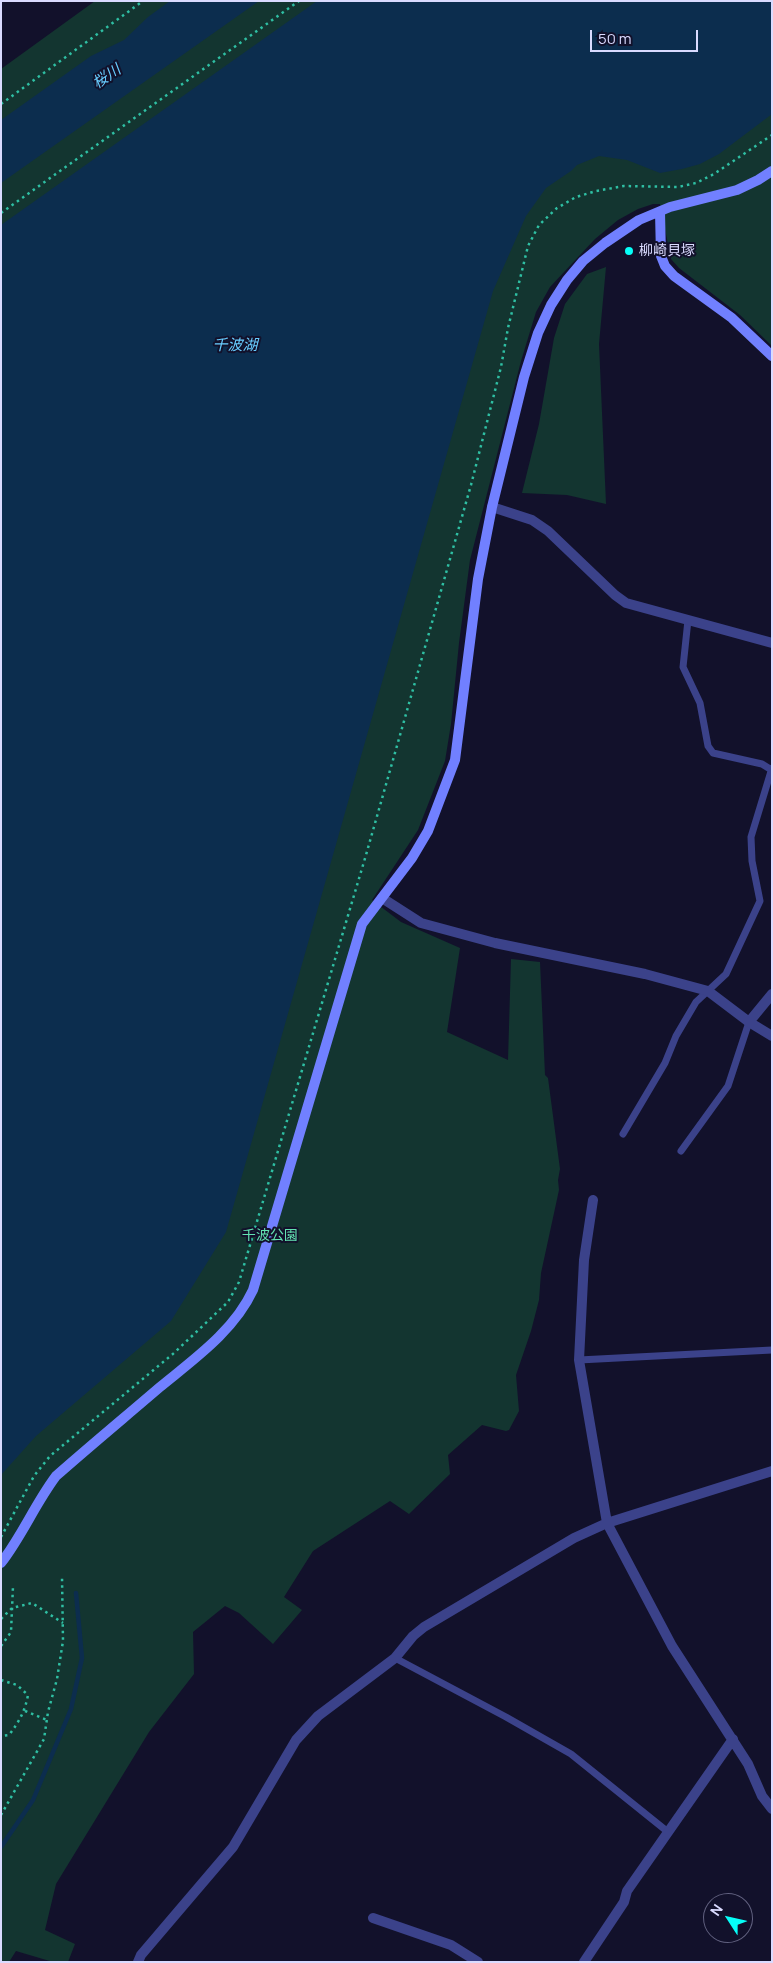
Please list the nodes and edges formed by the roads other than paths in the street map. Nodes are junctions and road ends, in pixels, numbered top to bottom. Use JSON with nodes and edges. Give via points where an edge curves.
{"nodes":[{"id":1,"x":772,"y":171,"type":"edge"},
{"id":2,"x":660,"y":212,"type":"junction"},
{"id":3,"x":772,"y":356,"type":"edge"},
{"id":4,"x":492,"y":508,"type":"junction"},
{"id":5,"x":688,"y":620,"type":"junction"},
{"id":6,"x":772,"y":643,"type":"edge"},
{"id":7,"x":771,"y":768,"type":"edge"},
{"id":8,"x":382,"y":898,"type":"junction"},
{"id":9,"x":708,"y":991,"type":"junction"},
{"id":10,"x":772,"y":994,"type":"edge"},
{"id":11,"x":749,"y":1022,"type":"junction"},
{"id":12,"x":772,"y":1036,"type":"edge"},
{"id":13,"x":623,"y":1134,"type":"dead end"},
{"id":14,"x":681,"y":1152,"type":"dead end"},
{"id":15,"x":593,"y":1200,"type":"dead end"},
{"id":16,"x":772,"y":1350,"type":"edge"},
{"id":17,"x":579,"y":1360,"type":"junction"},
{"id":18,"x":772,"y":1471,"type":"edge"},
{"id":19,"x":607,"y":1523,"type":"junction"},
{"id":20,"x":1,"y":1563,"type":"edge"},
{"id":21,"x":395,"y":1658,"type":"junction"},
{"id":22,"x":733,"y":1740,"type":"junction"},
{"id":23,"x":772,"y":1809,"type":"edge"},
{"id":24,"x":668,"y":1832,"type":"junction"},
{"id":25,"x":373,"y":1918,"type":"dead end"},
{"id":26,"x":138,"y":1962,"type":"edge"},
{"id":27,"x":478,"y":1962,"type":"edge"},
{"id":28,"x":584,"y":1962,"type":"edge"}],
"edges":[{"from":1,"to":2,"type":"street","via":[[737,190],[689,201]]},
{"from":2,"to":3,"type":"street","via":[[661,256],[665,266],[732,318]]},
{"from":2,"to":4,"type":"street","via":[[639,220],[604,243],[583,261],[551,305],[524,377]]},
{"from":4,"to":5,"type":"street","via":[[532,520],[548,530],[626,603]]},
{"from":4,"to":8,"type":"street","via":[[478,580],[455,760],[428,831]]},
{"from":5,"to":6,"type":"street"},
{"from":5,"to":7,"type":"lane","via":[[683,667],[700,703],[708,746],[714,753]]},
{"from":7,"to":9,"type":"lane","via":[[751,837],[760,901],[726,974]]},
{"from":8,"to":9,"type":"street","via":[[421,923]]},
{"from":8,"to":20,"type":"street","via":[[362,924],[253,1290],[246,1304],[234,1321],[193,1359],[56,1476],[44,1491],[16,1544]]},
{"from":9,"to":11,"type":"street"},
{"from":9,"to":13,"type":"lane","via":[[696,1002]]},
{"from":10,"to":11,"type":"street"},
{"from":11,"to":12,"type":"street"},
{"from":11,"to":14,"type":"lane","via":[[728,1086]]},
{"from":15,"to":17,"type":"street","via":[[584,1260]]},
{"from":16,"to":17,"type":"lane"},
{"from":17,"to":19,"type":"street"},
{"from":18,"to":19,"type":"street"},
{"from":19,"to":21,"type":"street","via":[[574,1538],[424,1627]]},
{"from":19,"to":22,"type":"street","via":[[672,1646]]},
{"from":21,"to":24,"type":"lane","via":[[571,1754]]},
{"from":21,"to":26,"type":"street","via":[[318,1716],[296,1740],[232,1847]]},
{"from":22,"to":23,"type":"street"},
{"from":22,"to":24,"type":"street"},
{"from":24,"to":28,"type":"street"},
{"from":25,"to":27,"type":"street","via":[[451,1945]]}]}
